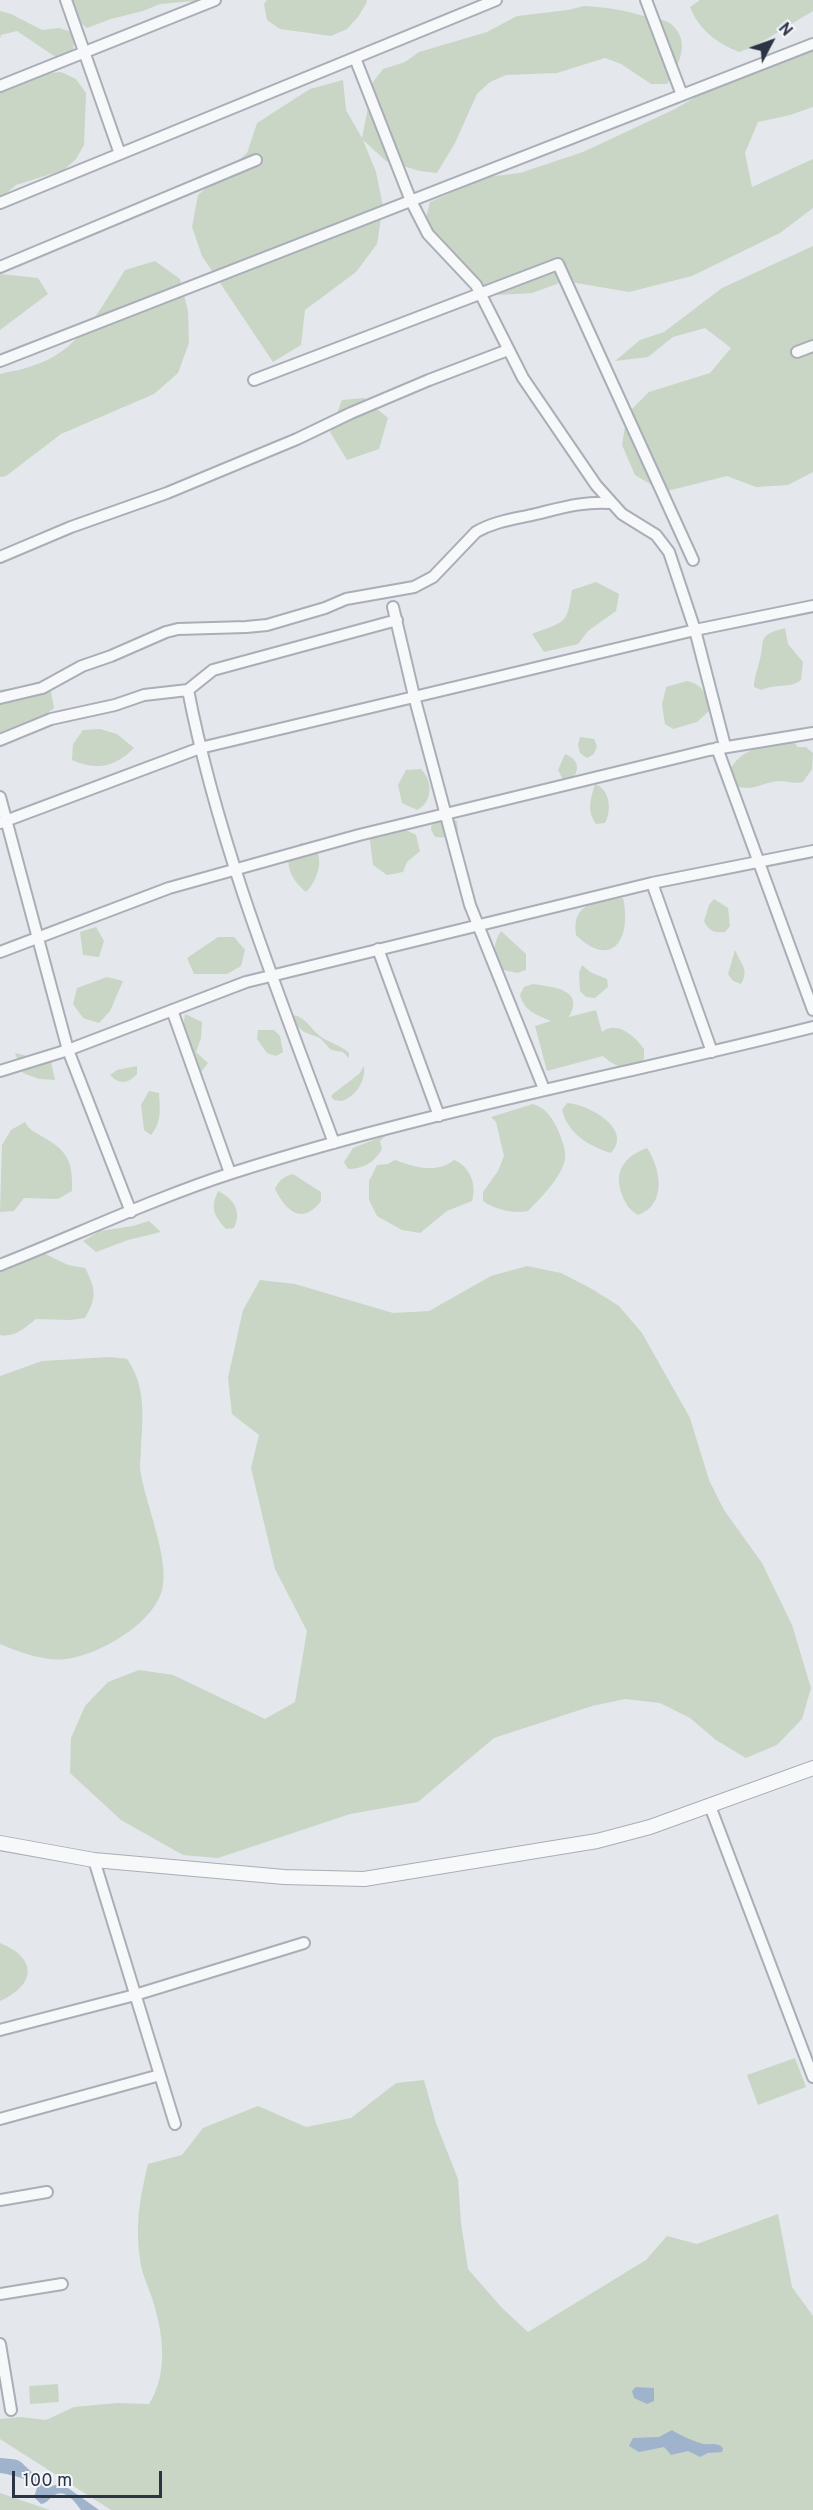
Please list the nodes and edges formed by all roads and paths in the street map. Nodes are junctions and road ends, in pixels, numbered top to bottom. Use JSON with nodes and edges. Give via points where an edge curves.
{"nodes":[{"id":1,"x":66,"y":0,"type":"edge"},
{"id":2,"x":215,"y":0,"type":"edge"},
{"id":3,"x":496,"y":0,"type":"edge"},
{"id":4,"x":646,"y":0,"type":"edge"},
{"id":5,"x":813,"y":44,"type":"edge"},
{"id":6,"x":84,"y":52,"type":"junction"},
{"id":7,"x":355,"y":58,"type":"junction"},
{"id":8,"x":0,"y":86,"type":"edge"},
{"id":9,"x":682,"y":95,"type":"junction"},
{"id":10,"x":120,"y":154,"type":"junction"},
{"id":11,"x":256,"y":159,"type":"dead end"},
{"id":12,"x":411,"y":201,"type":"junction"},
{"id":13,"x":0,"y":203,"type":"edge"},
{"id":14,"x":0,"y":267,"type":"edge"},
{"id":15,"x":481,"y":295,"type":"junction"},
{"id":16,"x":813,"y":346,"type":"edge"},
{"id":17,"x":508,"y":350,"type":"junction"},
{"id":18,"x":797,"y":352,"type":"dead end"},
{"id":19,"x":0,"y":361,"type":"edge"},
{"id":20,"x":254,"y":381,"type":"dead end"},
{"id":21,"x":611,"y":502,"type":"junction"},
{"id":22,"x":0,"y":557,"type":"edge"},
{"id":23,"x":693,"y":560,"type":"dead end"},
{"id":24,"x":813,"y":606,"type":"edge"},
{"id":25,"x":393,"y":607,"type":"dead end"},
{"id":26,"x":397,"y":620,"type":"junction"},
{"id":27,"x":694,"y":630,"type":"junction"},
{"id":28,"x":188,"y":690,"type":"junction"},
{"id":29,"x":414,"y":696,"type":"junction"},
{"id":30,"x":0,"y":698,"type":"edge"},
{"id":31,"x":813,"y":733,"type":"edge"},
{"id":32,"x":0,"y":740,"type":"edge"},
{"id":33,"x":721,"y":747,"type":"junction"},
{"id":34,"x":200,"y":748,"type":"junction"},
{"id":35,"x":0,"y":797,"type":"edge"},
{"id":36,"x":445,"y":813,"type":"junction"},
{"id":37,"x":3,"y":822,"type":"edge"},
{"id":38,"x":813,"y":850,"type":"edge"},
{"id":39,"x":758,"y":862,"type":"junction"},
{"id":40,"x":237,"y":869,"type":"junction"},
{"id":41,"x":652,"y":883,"type":"junction"},
{"id":42,"x":477,"y":925,"type":"junction"},
{"id":43,"x":39,"y":936,"type":"junction"},
{"id":44,"x":378,"y":949,"type":"junction"},
{"id":45,"x":0,"y":952,"type":"edge"},
{"id":46,"x":271,"y":976,"type":"junction"},
{"id":47,"x":172,"y":1010,"type":"junction"},
{"id":48,"x":813,"y":1010,"type":"edge"},
{"id":49,"x":813,"y":1027,"type":"edge"},
{"id":50,"x":68,"y":1050,"type":"junction"},
{"id":51,"x":712,"y":1053,"type":"junction"},
{"id":52,"x":0,"y":1071,"type":"edge"},
{"id":53,"x":544,"y":1089,"type":"junction"},
{"id":54,"x":438,"y":1116,"type":"junction"},
{"id":55,"x":334,"y":1143,"type":"junction"},
{"id":56,"x":230,"y":1173,"type":"junction"},
{"id":57,"x":131,"y":1212,"type":"junction"},
{"id":58,"x":0,"y":1265,"type":"edge"},
{"id":59,"x":813,"y":1767,"type":"edge"},
{"id":60,"x":710,"y":1806,"type":"junction"},
{"id":61,"x":0,"y":1843,"type":"edge"},
{"id":62,"x":94,"y":1860,"type":"junction"},
{"id":63,"x":304,"y":1943,"type":"dead end"},
{"id":64,"x":135,"y":1995,"type":"junction"},
{"id":65,"x":0,"y":2030,"type":"edge"},
{"id":66,"x":160,"y":2075,"type":"junction"},
{"id":67,"x":813,"y":2078,"type":"edge"},
{"id":68,"x":0,"y":2119,"type":"edge"},
{"id":69,"x":175,"y":2124,"type":"dead end"},
{"id":70,"x":47,"y":2192,"type":"dead end"},
{"id":71,"x":0,"y":2200,"type":"edge"},
{"id":72,"x":62,"y":2284,"type":"dead end"},
{"id":73,"x":0,"y":2294,"type":"edge"},
{"id":74,"x":0,"y":2344,"type":"edge"},
{"id":75,"x":11,"y":2410,"type":"dead end"}],
"edges":[{"from":1,"to":6,"type":"street"},
{"from":2,"to":6,"type":"street"},
{"from":3,"to":7,"type":"street"},
{"from":4,"to":9,"type":"street"},
{"from":5,"to":9,"type":"street"},
{"from":6,"to":8,"type":"street"},
{"from":6,"to":10,"type":"street"},
{"from":7,"to":10,"type":"street"},
{"from":7,"to":12,"type":"street"},
{"from":9,"to":12,"type":"street"},
{"from":10,"to":13,"type":"street"},
{"from":11,"to":14,"type":"street"},
{"from":12,"to":15,"type":"street","via":[[428,234]]},
{"from":12,"to":19,"type":"street"},
{"from":15,"to":17,"type":"street"},
{"from":15,"to":20,"type":"street"},
{"from":15,"to":23,"type":"street","via":[[558,264]]},
{"from":16,"to":18,"type":"street"},
{"from":17,"to":21,"type":"street","via":[[523,378]]},
{"from":17,"to":22,"type":"street","via":[[167,493]]},
{"from":21,"to":27,"type":"street","via":[[622,514],[656,535],[669,552]]},
{"from":21,"to":30,"type":"street","via":[[580,503],[484,527],[433,577],[414,587],[346,599],[267,625],[166,632],[82,666],[42,688]]},
{"from":24,"to":27,"type":"street"},
{"from":25,"to":26,"type":"street"},
{"from":26,"to":28,"type":"street","via":[[213,670]]},
{"from":26,"to":29,"type":"street"},
{"from":27,"to":29,"type":"street"},
{"from":27,"to":33,"type":"street"},
{"from":28,"to":32,"type":"street","via":[[144,695],[51,719]]},
{"from":28,"to":34,"type":"street"},
{"from":29,"to":34,"type":"street"},
{"from":29,"to":36,"type":"street"},
{"from":31,"to":33,"type":"street"},
{"from":33,"to":36,"type":"street"},
{"from":33,"to":39,"type":"street"},
{"from":34,"to":37,"type":"street"},
{"from":34,"to":40,"type":"street"},
{"from":35,"to":37,"type":"street"},
{"from":36,"to":40,"type":"street"},
{"from":36,"to":42,"type":"street"},
{"from":37,"to":43,"type":"street"},
{"from":38,"to":39,"type":"street"},
{"from":39,"to":41,"type":"street"},
{"from":39,"to":48,"type":"street"},
{"from":40,"to":43,"type":"street","via":[[169,888]]},
{"from":40,"to":46,"type":"street"},
{"from":41,"to":42,"type":"street"},
{"from":41,"to":51,"type":"street"},
{"from":42,"to":44,"type":"street"},
{"from":42,"to":53,"type":"street"},
{"from":43,"to":45,"type":"street"},
{"from":43,"to":50,"type":"street"},
{"from":44,"to":46,"type":"street"},
{"from":44,"to":54,"type":"street"},
{"from":46,"to":47,"type":"street"},
{"from":46,"to":55,"type":"street"},
{"from":47,"to":50,"type":"street"},
{"from":47,"to":56,"type":"street"},
{"from":49,"to":51,"type":"street"},
{"from":50,"to":52,"type":"street"},
{"from":50,"to":57,"type":"street"},
{"from":51,"to":53,"type":"street"},
{"from":53,"to":54,"type":"street"},
{"from":54,"to":55,"type":"street"},
{"from":55,"to":56,"type":"street"},
{"from":56,"to":57,"type":"street"},
{"from":57,"to":58,"type":"street"},
{"from":59,"to":60,"type":"street"},
{"from":60,"to":62,"type":"street","via":[[597,1841],[364,1879],[284,1877]]},
{"from":60,"to":67,"type":"street"},
{"from":61,"to":62,"type":"street"},
{"from":62,"to":64,"type":"street"},
{"from":63,"to":64,"type":"street"},
{"from":64,"to":65,"type":"street"},
{"from":64,"to":66,"type":"street"},
{"from":66,"to":68,"type":"street"},
{"from":66,"to":69,"type":"street"},
{"from":70,"to":71,"type":"street"},
{"from":72,"to":73,"type":"street"},
{"from":74,"to":75,"type":"street"}]}
